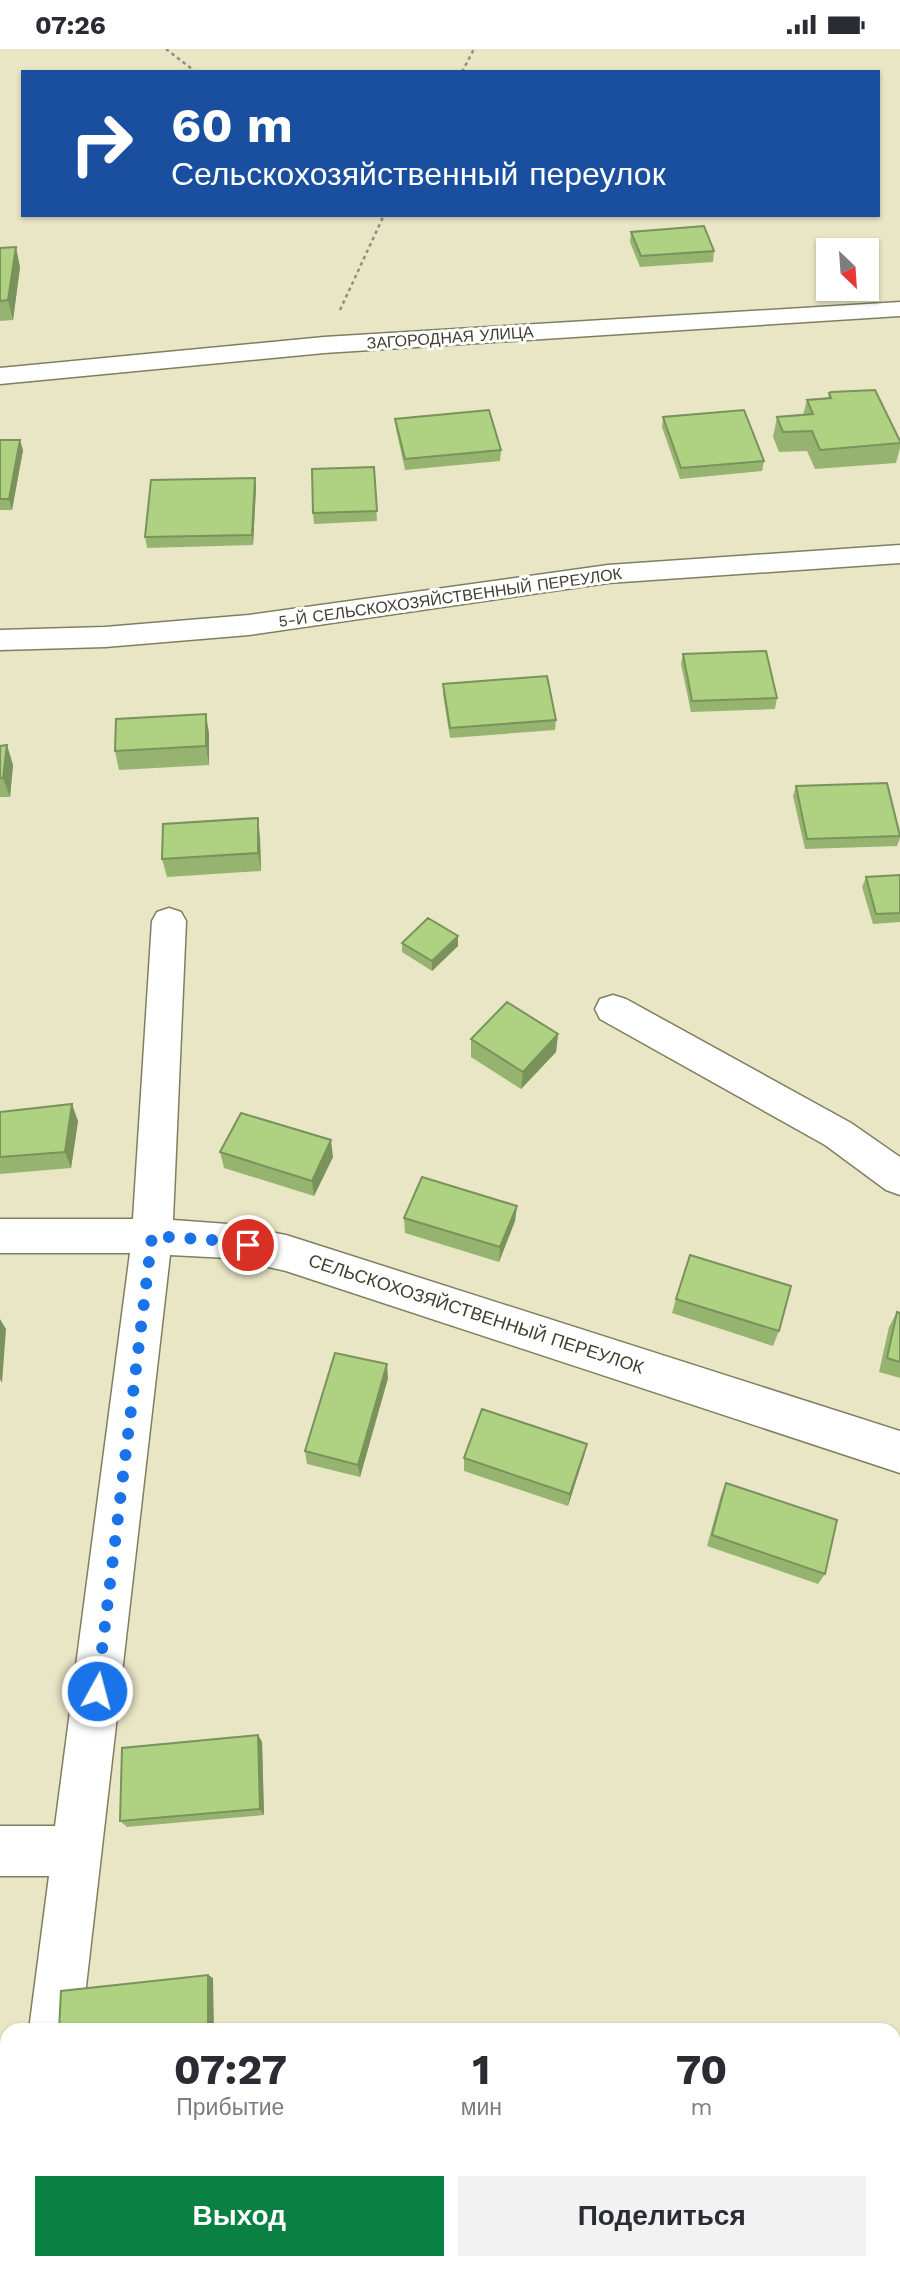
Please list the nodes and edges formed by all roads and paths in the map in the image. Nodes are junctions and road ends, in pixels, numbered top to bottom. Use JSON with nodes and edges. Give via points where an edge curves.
{"nodes":[{"id":1,"x":166,"y":49,"type":"edge"},
{"id":2,"x":474,"y":49,"type":"edge"},
{"id":3,"x":193,"y":70,"type":"edge"},
{"id":4,"x":463,"y":70,"type":"edge"},
{"id":5,"x":383,"y":217,"type":"edge"},
{"id":6,"x":900,"y":309,"type":"edge"},
{"id":7,"x":324,"y":345,"type":"junction"},
{"id":8,"x":0,"y":376,"type":"edge"},
{"id":9,"x":900,"y":554,"type":"edge"},
{"id":10,"x":0,"y":640,"type":"edge"},
{"id":11,"x":169,"y":921,"type":"dead end"},
{"id":12,"x":613,"y":1009,"type":"dead end"},
{"id":13,"x":900,"y":1178,"type":"edge"},
{"id":14,"x":0,"y":1236,"type":"edge"},
{"id":15,"x":152,"y":1236,"type":"junction"},
{"id":16,"x":900,"y":1452,"type":"edge"},
{"id":17,"x":0,"y":1851,"type":"edge"},
{"id":18,"x":78,"y":1851,"type":"junction"},
{"id":19,"x":56,"y":2023,"type":"edge"}],
"edges":[{"from":1,"to":3,"type":"path"},
{"from":2,"to":4,"type":"path"},
{"from":5,"to":7,"type":"path"},
{"from":6,"to":7,"type":"street","name":"ЗАГОРОДНАЯ УЛИЦА"},
{"from":7,"to":8,"type":"street","name":"ЗАГОРОДНАЯ УЛИЦА"},
{"from":9,"to":10,"type":"street","name":"5-Й СЕЛЬСКОХОЗЯЙСТВЕННЫЙ ПЕРЕУЛОК","via":[[608,574],[249,625]]},
{"from":11,"to":15,"type":"street"},
{"from":12,"to":13,"type":"street","via":[[838,1134]]},
{"from":14,"to":15,"type":"street","name":"СЕЛЬСКОХОЗЯЙСТВЕННЫЙ ПЕРЕУЛОК"},
{"from":15,"to":16,"type":"street","name":"СЕЛЬСКОХОЗЯЙСТВЕННЫЙ ПЕРЕУЛОК","via":[[228,1241],[286,1253]]},
{"from":15,"to":18,"type":"street"},
{"from":17,"to":18,"type":"street"},
{"from":18,"to":19,"type":"street"}]}
